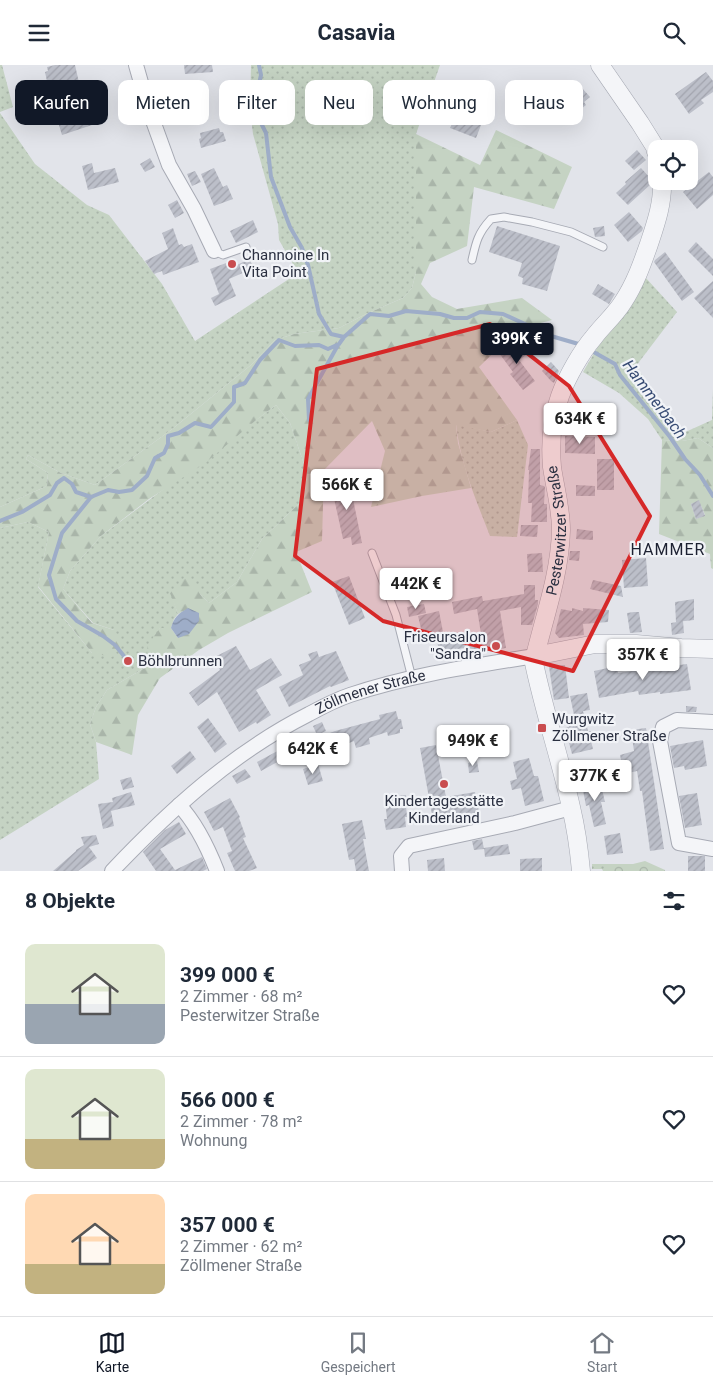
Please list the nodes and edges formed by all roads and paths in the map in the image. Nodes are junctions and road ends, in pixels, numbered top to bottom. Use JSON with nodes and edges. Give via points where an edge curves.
{"nodes":[{"id":1,"x":136,"y":65,"type":"edge"},
{"id":2,"x":600,"y":65,"type":"edge"},
{"id":3,"x":651,"y":140,"type":"edge"},
{"id":4,"x":661,"y":190,"type":"edge"},
{"id":5,"x":246,"y":247,"type":"dead end"},
{"id":6,"x":604,"y":247,"type":"dead end"},
{"id":7,"x":214,"y":251,"type":"joint"},
{"id":8,"x":472,"y":261,"type":"dead end"},
{"id":9,"x":372,"y":553,"type":"dead end"},
{"id":10,"x":713,"y":649,"type":"edge"},
{"id":11,"x":535,"y":656,"type":"junction"},
{"id":12,"x":412,"y":678,"type":"junction"},
{"id":13,"x":713,"y":722,"type":"edge"},
{"id":14,"x":179,"y":805,"type":"junction"},
{"id":15,"x":572,"y":808,"type":"junction"},
{"id":16,"x":713,"y":849,"type":"edge"},
{"id":17,"x":112,"y":871,"type":"edge"},
{"id":18,"x":217,"y":871,"type":"edge"},
{"id":19,"x":402,"y":871,"type":"edge"},
{"id":20,"x":581,"y":871,"type":"edge"}],
"edges":[{"from":1,"to":7,"type":"street","via":[[169,165]]},
{"from":2,"to":3,"type":"street"},
{"from":4,"to":11,"type":"street","name":"Pesterwitzer Straße","via":[[660,209],[634,285],[622,305],[587,346],[561,395],[553,423],[551,449],[561,532],[551,592]]},
{"from":5,"to":7,"type":"lane","via":[[223,255]]},
{"from":6,"to":8,"type":"lane","via":[[571,232],[504,217],[491,219],[483,227],[476,240]]},
{"from":9,"to":12,"type":"lane","via":[[396,615]]},
{"from":10,"to":11,"type":"street","name":"Zöllmener Straße","via":[[595,645]]},
{"from":11,"to":12,"type":"street","name":"Zöllmener Straße"},
{"from":11,"to":15,"type":"street","name":"Pesterwitzer Straße","via":[[551,734]]},
{"from":12,"to":14,"type":"street","name":"Zöllmener Straße","via":[[350,695],[283,727],[212,776]]},
{"from":13,"to":16,"type":"street","via":[[677,720],[663,727],[660,741],[679,843]]},
{"from":14,"to":17,"type":"street","name":"Zöllmener Straße","via":[[149,831]]},
{"from":14,"to":18,"type":"street","via":[[187,813]]},
{"from":15,"to":19,"type":"street","via":[[409,846],[401,856]]},
{"from":15,"to":20,"type":"street","name":"Pesterwitzer Straße"}]}
